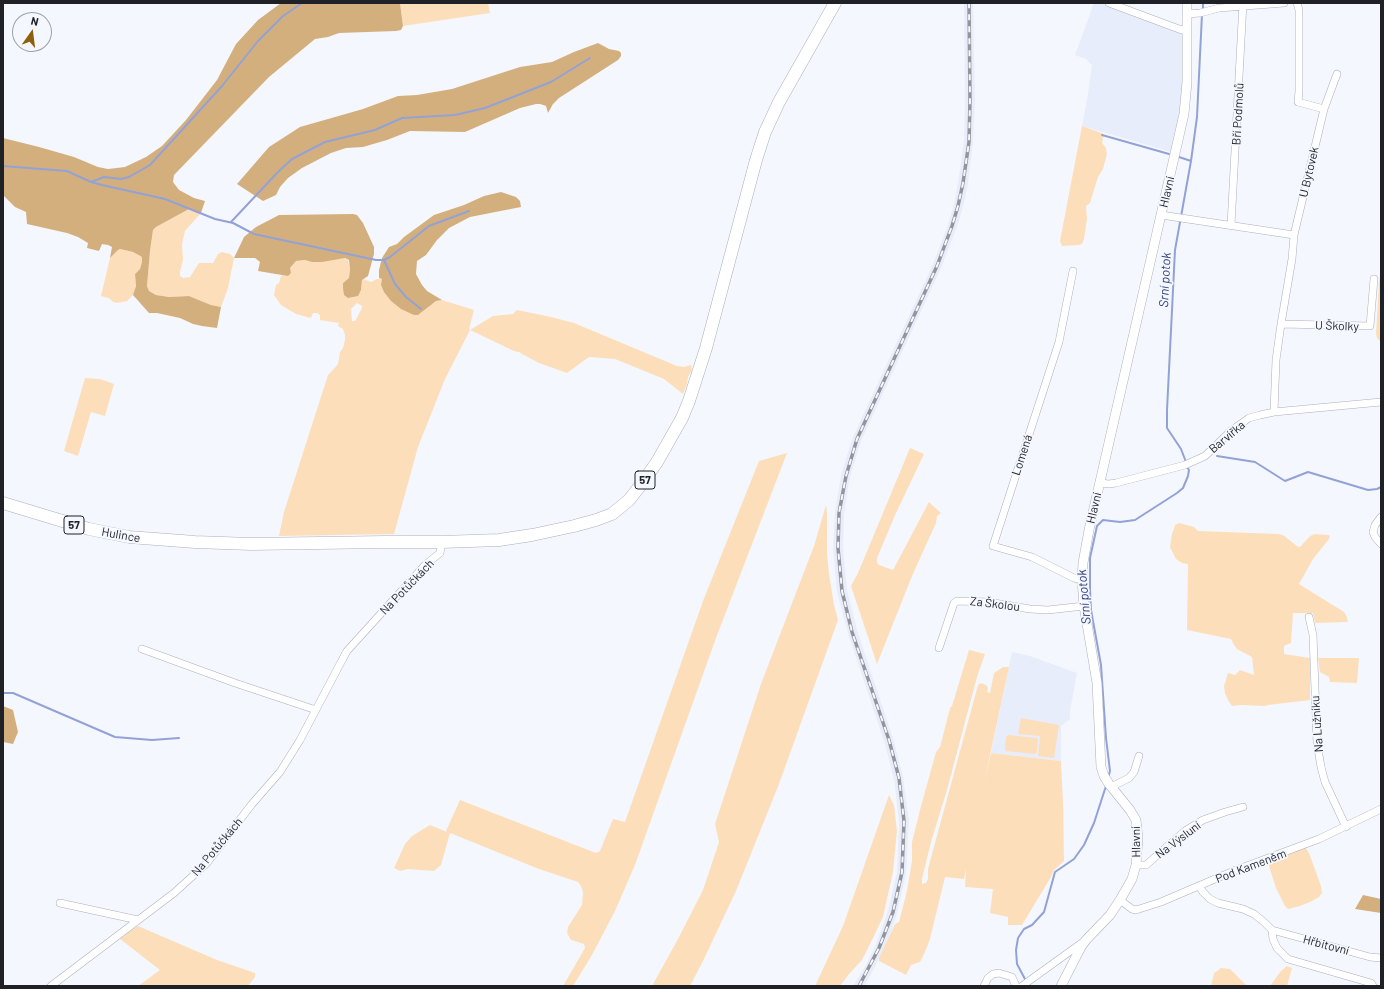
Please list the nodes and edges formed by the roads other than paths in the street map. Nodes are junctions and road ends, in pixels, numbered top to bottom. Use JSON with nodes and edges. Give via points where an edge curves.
{"nodes":[{"id":1,"x":835,"y":3,"type":"edge"},
{"id":2,"x":1109,"y":3,"type":"edge"},
{"id":3,"x":1187,"y":3,"type":"edge"},
{"id":4,"x":1284,"y":3,"type":"edge"},
{"id":5,"x":1297,"y":3,"type":"edge"},
{"id":6,"x":1243,"y":5,"type":"edge"},
{"id":7,"x":1187,"y":14,"type":"junction"},
{"id":8,"x":1187,"y":31,"type":"junction"},
{"id":9,"x":1337,"y":74,"type":"dead end"},
{"id":10,"x":1324,"y":109,"type":"junction"},
{"id":11,"x":1161,"y":215,"type":"junction"},
{"id":12,"x":1231,"y":225,"type":"junction"},
{"id":13,"x":1294,"y":235,"type":"junction"},
{"id":14,"x":1073,"y":271,"type":"dead end"},
{"id":15,"x":1374,"y":278,"type":"dead end"},
{"id":16,"x":1281,"y":324,"type":"junction"},
{"id":17,"x":1381,"y":402,"type":"edge"},
{"id":18,"x":1274,"y":412,"type":"junction"},
{"id":19,"x":1100,"y":483,"type":"junction"},
{"id":20,"x":3,"y":503,"type":"edge"},
{"id":21,"x":1381,"y":517,"type":"edge"},
{"id":22,"x":442,"y":542,"type":"junction"},
{"id":23,"x":1381,"y":544,"type":"edge"},
{"id":24,"x":1082,"y":580,"type":"junction"},
{"id":25,"x":1084,"y":606,"type":"junction"},
{"id":26,"x":1309,"y":617,"type":"dead end"},
{"id":27,"x":939,"y":648,"type":"dead end"},
{"id":28,"x":142,"y":649,"type":"dead end"},
{"id":29,"x":316,"y":710,"type":"junction"},
{"id":30,"x":1139,"y":756,"type":"dead end"},
{"id":31,"x":1110,"y":785,"type":"junction"},
{"id":32,"x":1243,"y":807,"type":"dead end"},
{"id":33,"x":1381,"y":809,"type":"edge"},
{"id":34,"x":1346,"y":827,"type":"junction"},
{"id":35,"x":1136,"y":866,"type":"junction"},
{"id":36,"x":1199,"y":886,"type":"junction"},
{"id":37,"x":1120,"y":900,"type":"junction"},
{"id":38,"x":60,"y":903,"type":"dead end"},
{"id":39,"x":138,"y":920,"type":"junction"},
{"id":40,"x":1272,"y":930,"type":"junction"},
{"id":41,"x":1086,"y":940,"type":"junction"},
{"id":42,"x":1381,"y":958,"type":"edge"},
{"id":43,"x":51,"y":986,"type":"edge"},
{"id":44,"x":984,"y":986,"type":"edge"},
{"id":45,"x":1016,"y":986,"type":"edge"},
{"id":46,"x":1022,"y":986,"type":"edge"},
{"id":47,"x":1061,"y":986,"type":"edge"},
{"id":48,"x":1373,"y":986,"type":"edge"}],
"edges":[{"from":1,"to":22,"type":"main road","number":"57","via":[[768,124],[696,383],[682,418],[657,462],[637,490],[612,514],[587,523],[499,540]]},
{"from":2,"to":8,"type":"street"},
{"from":3,"to":7,"type":"street","name":"Hlavní"},
{"from":4,"to":6,"type":"street"},
{"from":5,"to":10,"type":"street","via":[[1298,102]]},
{"from":6,"to":7,"type":"street"},
{"from":6,"to":12,"type":"street","name":"Bří Podmolů"},
{"from":7,"to":8,"type":"street","name":"Hlavní"},
{"from":8,"to":11,"type":"street","name":"Hlavní","via":[[1186,101]]},
{"from":9,"to":10,"type":"street","name":"U Bytovek"},
{"from":10,"to":13,"type":"street","name":"U Bytovek"},
{"from":11,"to":12,"type":"street"},
{"from":11,"to":19,"type":"street","name":"Hlavní"},
{"from":12,"to":13,"type":"street"},
{"from":13,"to":16,"type":"street"},
{"from":14,"to":24,"type":"street","name":"Lomená","via":[[1058,342],[993,546],[1032,557]]},
{"from":15,"to":16,"type":"street","name":"U Školky","via":[[1370,326]]},
{"from":16,"to":18,"type":"street","via":[[1276,360]]},
{"from":17,"to":18,"type":"street","name":"Barvířka"},
{"from":18,"to":19,"type":"street","name":"Barvířka","via":[[1249,418],[1204,456],[1188,464],[1116,483]]},
{"from":19,"to":24,"type":"street","name":"Hlavní","via":[[1084,552]]},
{"from":20,"to":22,"type":"main road","name":"Hulince","number":"57","via":[[89,529],[147,539],[251,544]]},
{"from":21,"to":23,"type":"street","via":[[1373,532]]},
{"from":22,"to":29,"type":"street","name":"Na Potůčkách","via":[[440,553],[347,651]]},
{"from":24,"to":25,"type":"street","name":"Hlavní"},
{"from":25,"to":27,"type":"street","name":"Za Školou","via":[[1048,610],[988,602],[957,601],[954,603]]},
{"from":25,"to":31,"type":"street","name":"Hlavní","via":[[1096,672],[1101,763],[1104,776]]},
{"from":26,"to":34,"type":"street","name":"Na Lužníku","via":[[1313,635],[1317,743],[1321,767]]},
{"from":28,"to":29,"type":"street"},
{"from":29,"to":39,"type":"street","name":"Na Potůčkách","via":[[280,772],[206,864],[174,893]]},
{"from":30,"to":31,"type":"street","via":[[1134,772],[1129,778]]},
{"from":31,"to":35,"type":"street","name":"Hlavní","via":[[1136,820]]},
{"from":32,"to":35,"type":"street","name":"Na Výsluní","via":[[1203,820],[1185,831],[1146,864]]},
{"from":33,"to":34,"type":"street","name":"Pod Kameněm"},
{"from":34,"to":36,"type":"street","name":"Pod Kameněm"},
{"from":35,"to":37,"type":"street","name":"Hlavní"},
{"from":36,"to":37,"type":"street","name":"Pod Kameněm","via":[[1138,910],[1132,909]]},
{"from":36,"to":40,"type":"street","via":[[1210,899],[1254,914]]},
{"from":37,"to":41,"type":"street","name":"Hlavní"},
{"from":38,"to":39,"type":"street"},
{"from":39,"to":43,"type":"street","name":"Na Potůčkách"},
{"from":40,"to":42,"type":"street","name":"Hřbitovní"},
{"from":40,"to":48,"type":"street","via":[[1277,948],[1288,959],[1371,983]]},
{"from":41,"to":46,"type":"street"},
{"from":41,"to":47,"type":"street","name":"Hlavní"},
{"from":44,"to":45,"type":"street","via":[[988,978],[999,973],[1012,977]]}]}
